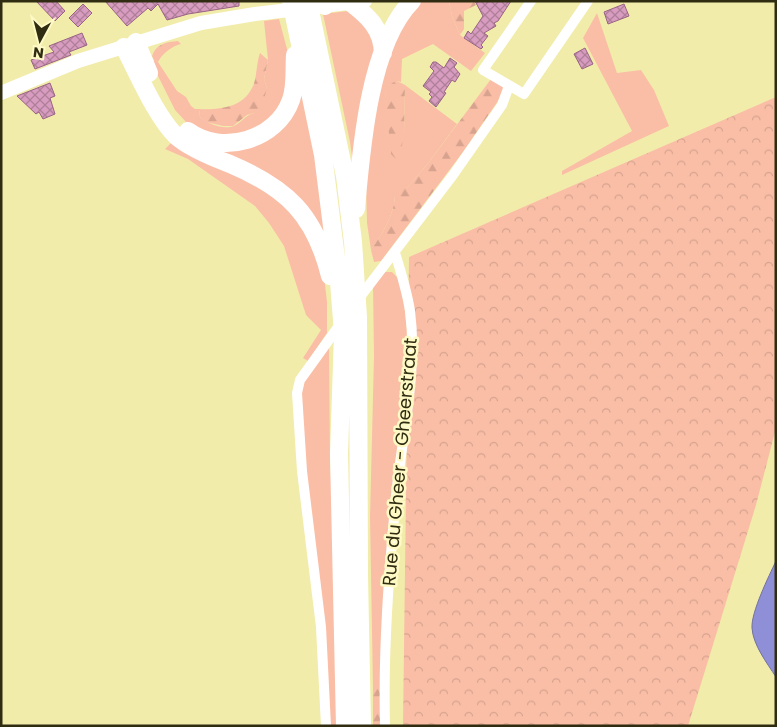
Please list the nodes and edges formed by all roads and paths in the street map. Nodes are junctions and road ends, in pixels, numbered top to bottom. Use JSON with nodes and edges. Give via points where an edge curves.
{"nodes":[{"id":1,"x":291,"y":1,"type":"edge"},
{"id":2,"x":412,"y":1,"type":"edge"},
{"id":3,"x":531,"y":1,"type":"edge"},
{"id":4,"x":588,"y":1,"type":"edge"},
{"id":5,"x":358,"y":2,"type":"edge"},
{"id":6,"x":321,"y":3,"type":"edge"},
{"id":7,"x":305,"y":27,"type":"junction"},
{"id":8,"x":130,"y":45,"type":"junction"},
{"id":9,"x":383,"y":54,"type":"junction"},
{"id":10,"x":509,"y":86,"type":"junction"},
{"id":11,"x":1,"y":93,"type":"edge"},
{"id":12,"x":353,"y":242,"type":"junction"},
{"id":13,"x":395,"y":253,"type":"junction"},
{"id":14,"x":336,"y":287,"type":"junction"},
{"id":15,"x":348,"y":322,"type":"junction"},
{"id":16,"x":326,"y":726,"type":"edge"},
{"id":17,"x":346,"y":726,"type":"edge"},
{"id":18,"x":362,"y":726,"type":"edge"},
{"id":19,"x":385,"y":726,"type":"edge"}],
"edges":[{"from":1,"to":7,"type":"highway"},
{"from":2,"to":9,"type":"highway","via":[[395,23]]},
{"from":3,"to":10,"type":"street","via":[[483,70]]},
{"from":4,"to":10,"type":"street","via":[[524,94]]},
{"from":5,"to":6,"type":"main road"},
{"from":5,"to":9,"type":"highway","via":[[375,24]]},
{"from":6,"to":7,"type":"highway"},
{"from":6,"to":8,"type":"main road","via":[[200,23]]},
{"from":7,"to":8,"type":"highway","via":[[291,100],[280,119],[251,140],[233,143],[203,140],[178,123]]},
{"from":7,"to":12,"type":"highway","via":[[344,176]]},
{"from":7,"to":14,"type":"highway","via":[[323,156]]},
{"from":8,"to":11,"type":"main road","via":[[78,61]]},
{"from":8,"to":14,"type":"highway","via":[[154,103],[177,137],[267,182],[289,198],[301,210],[314,232]]},
{"from":9,"to":12,"type":"highway","via":[[361,146]]},
{"from":10,"to":13,"type":"street","via":[[502,105]]},
{"from":12,"to":15,"type":"highway","via":[[355,270]]},
{"from":13,"to":16,"type":"street","via":[[300,380],[297,393],[302,472],[321,627]]},
{"from":13,"to":19,"type":"street","name":"Rue du Gheer - Gheerstraat","via":[[404,278],[412,349],[390,570],[384,664]]},
{"from":14,"to":15,"type":"highway"},
{"from":15,"to":17,"type":"highway","via":[[339,454]]},
{"from":15,"to":18,"type":"highway","via":[[359,565]]}]}
